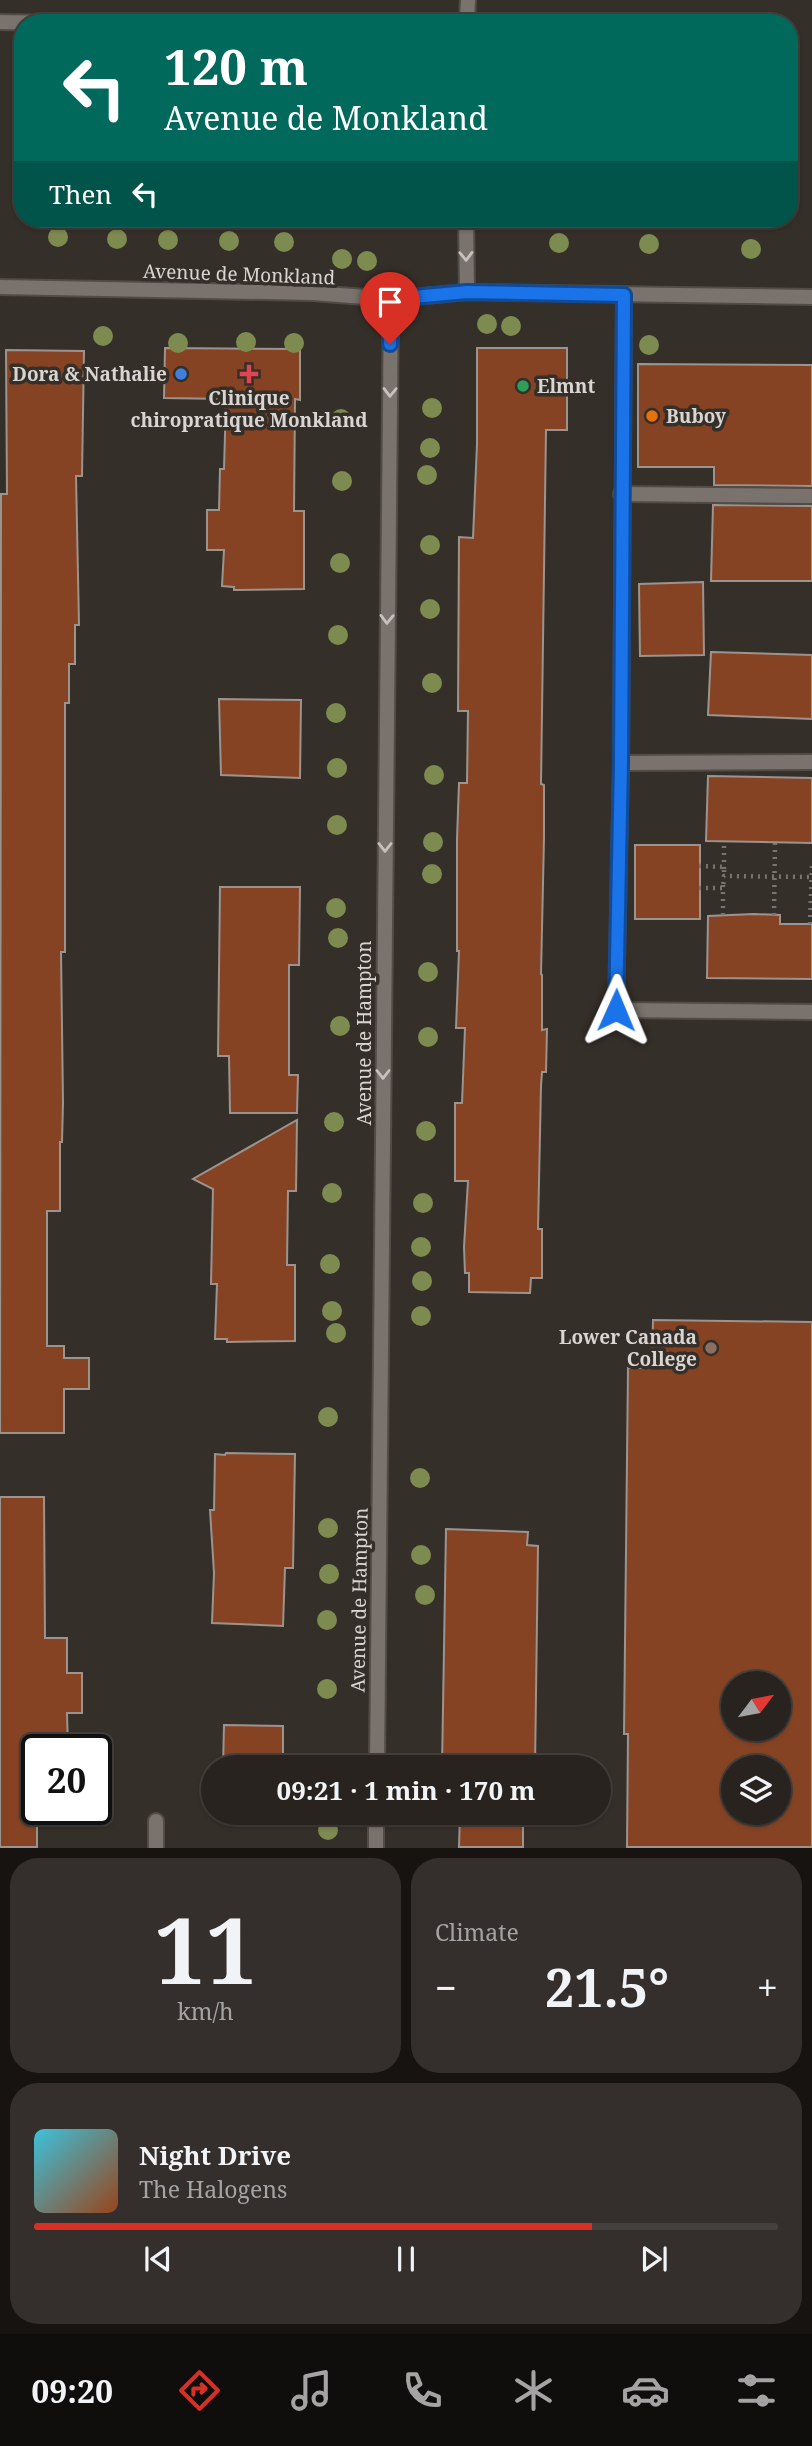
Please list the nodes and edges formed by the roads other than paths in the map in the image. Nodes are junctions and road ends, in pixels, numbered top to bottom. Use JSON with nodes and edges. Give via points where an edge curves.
{"nodes":[{"id":1,"x":466,"y":228,"type":"edge"},
{"id":2,"x":0,"y":287,"type":"edge"},
{"id":3,"x":467,"y":292,"type":"junction"},
{"id":4,"x":624,"y":295,"type":"junction"},
{"id":5,"x":812,"y":297,"type":"edge"},
{"id":6,"x":391,"y":299,"type":"junction"},
{"id":7,"x":621,"y":494,"type":"junction"},
{"id":8,"x":812,"y":496,"type":"edge"},
{"id":9,"x":812,"y":762,"type":"edge"},
{"id":10,"x":621,"y":763,"type":"junction"},
{"id":11,"x":812,"y":1012,"type":"edge"},
{"id":12,"x":377,"y":1755,"type":"edge"},
{"id":13,"x":156,"y":1821,"type":"dead end"},
{"id":14,"x":376,"y":1825,"type":"edge"},
{"id":15,"x":156,"y":1847,"type":"edge"},
{"id":16,"x":376,"y":1847,"type":"edge"}],
"edges":[{"from":1,"to":3,"type":"street","one_way":true},
{"from":2,"to":6,"type":"street","name":"Avenue de Monkland","via":[[313,293]]},
{"from":3,"to":4,"type":"street","name":"Avenue de Monkland"},
{"from":3,"to":6,"type":"street","name":"Avenue de Monkland"},
{"from":4,"to":5,"type":"street","name":"Avenue de Monkland"},
{"from":4,"to":7,"type":"street"},
{"from":6,"to":12,"type":"street","name":"Avenue de Hampton","one_way":true},
{"from":7,"to":8,"type":"street"},
{"from":7,"to":10,"type":"street"},
{"from":9,"to":10,"type":"street"},
{"from":10,"to":11,"type":"street","via":[[616,1010]]},
{"from":13,"to":15,"type":"street"},
{"from":14,"to":16,"type":"street"}]}
